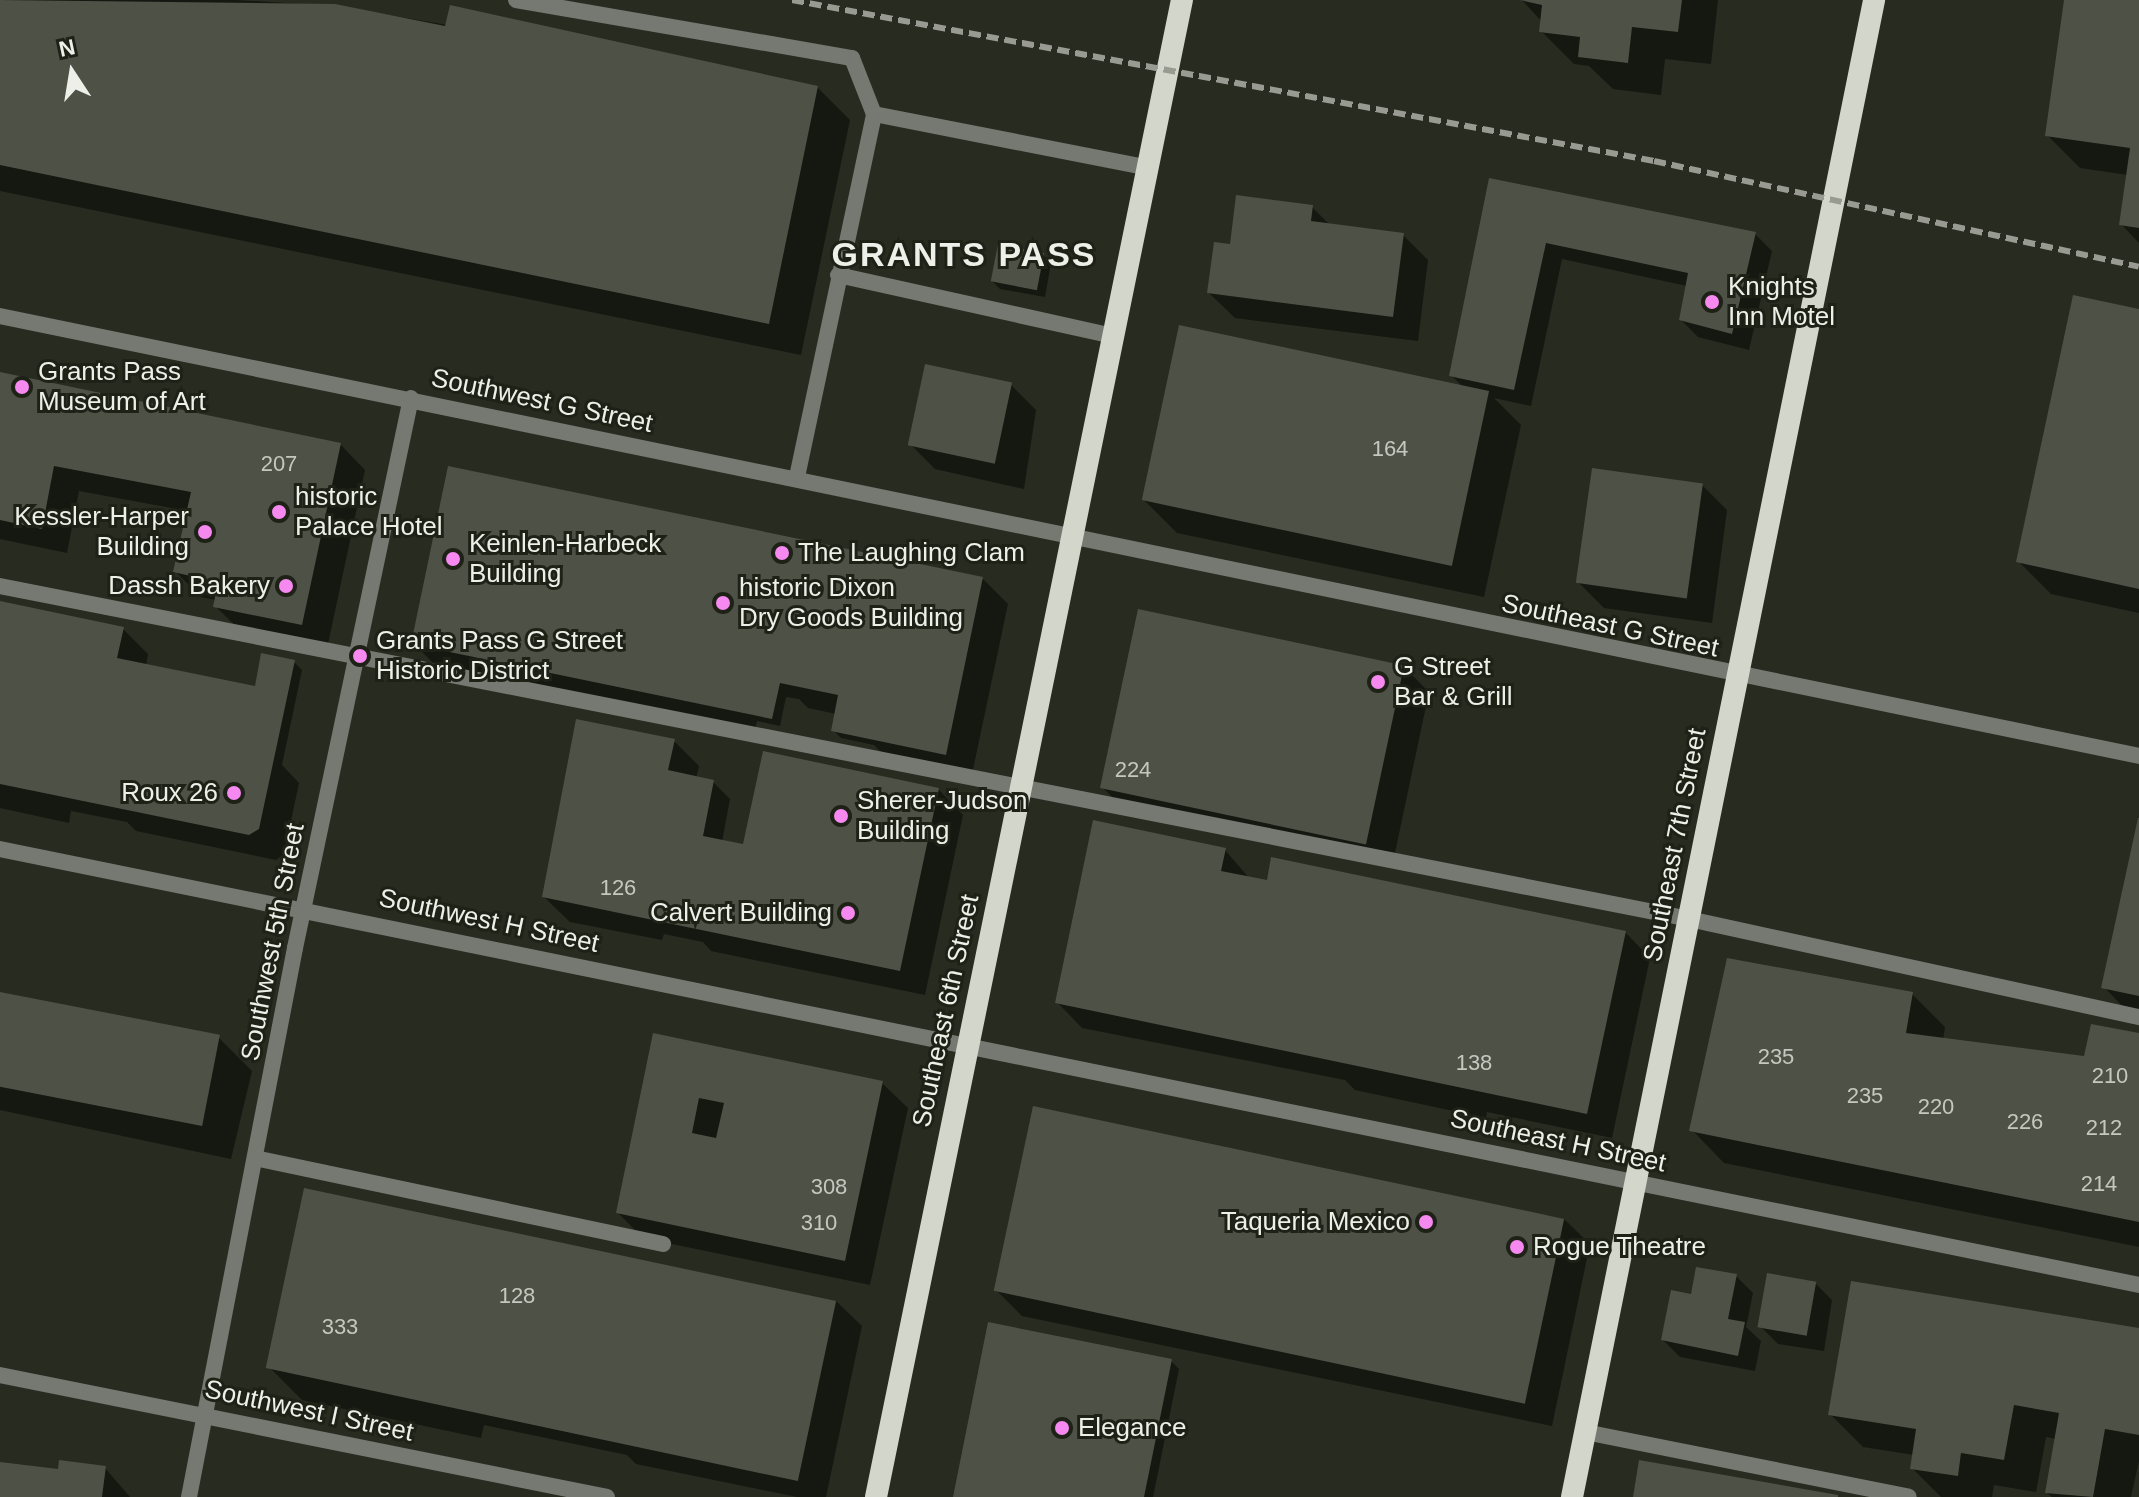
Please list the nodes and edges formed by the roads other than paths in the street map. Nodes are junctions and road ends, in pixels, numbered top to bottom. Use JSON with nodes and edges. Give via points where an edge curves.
{"nodes":[{"id":1,"x":516,"y":0,"type":"edge"},
{"id":2,"x":1182,"y":0,"type":"edge"},
{"id":3,"x":1874,"y":0,"type":"edge"},
{"id":4,"x":874,"y":114,"type":"junction"},
{"id":5,"x":1148,"y":168,"type":"junction"},
{"id":6,"x":838,"y":275,"type":"junction"},
{"id":7,"x":0,"y":316,"type":"edge"},
{"id":8,"x":1114,"y":336,"type":"junction"},
{"id":9,"x":411,"y":398,"type":"junction"},
{"id":10,"x":797,"y":477,"type":"junction"},
{"id":11,"x":1073,"y":536,"type":"junction"},
{"id":12,"x":0,"y":586,"type":"edge"},
{"id":13,"x":355,"y":657,"type":"junction"},
{"id":14,"x":1737,"y":677,"type":"junction"},
{"id":15,"x":2139,"y":756,"type":"edge"},
{"id":16,"x":1021,"y":787,"type":"junction"},
{"id":17,"x":0,"y":849,"type":"edge"},
{"id":18,"x":304,"y":908,"type":"junction"},
{"id":19,"x":1689,"y":919,"type":"junction"},
{"id":20,"x":2139,"y":1017,"type":"edge"},
{"id":21,"x":968,"y":1044,"type":"junction"},
{"id":22,"x":255,"y":1158,"type":"junction"},
{"id":23,"x":1637,"y":1180,"type":"junction"},
{"id":24,"x":663,"y":1244,"type":"dead end"},
{"id":25,"x":2139,"y":1285,"type":"edge"},
{"id":26,"x":0,"y":1375,"type":"edge"},
{"id":27,"x":203,"y":1414,"type":"junction"},
{"id":28,"x":1585,"y":1432,"type":"junction"},
{"id":29,"x":189,"y":1497,"type":"edge"},
{"id":30,"x":607,"y":1497,"type":"edge"},
{"id":31,"x":876,"y":1497,"type":"edge"},
{"id":32,"x":1572,"y":1497,"type":"edge"},
{"id":33,"x":1909,"y":1497,"type":"edge"}],
"edges":[{"from":1,"to":4,"type":"street","via":[[852,58]]},
{"from":2,"to":5,"type":"highway","name":"Southeast 6th Street"},
{"from":3,"to":14,"type":"highway","name":"Southeast 7th Street"},
{"from":4,"to":5,"type":"street"},
{"from":4,"to":6,"type":"street"},
{"from":5,"to":8,"type":"highway","name":"Southeast 6th Street"},
{"from":6,"to":8,"type":"street"},
{"from":6,"to":10,"type":"street"},
{"from":7,"to":9,"type":"street","name":"Southwest G Street"},
{"from":8,"to":11,"type":"highway","name":"Southeast 6th Street"},
{"from":9,"to":10,"type":"street","name":"Southwest G Street"},
{"from":9,"to":13,"type":"street","name":"Southwest 5th Street"},
{"from":10,"to":11,"type":"street","name":"Southwest G Street"},
{"from":11,"to":14,"type":"street","name":"Southeast G Street"},
{"from":11,"to":16,"type":"highway","name":"Southeast 6th Street"},
{"from":12,"to":13,"type":"street"},
{"from":13,"to":16,"type":"street"},
{"from":13,"to":18,"type":"street","name":"Southwest 5th Street"},
{"from":14,"to":15,"type":"street","name":"Southeast G Street"},
{"from":14,"to":19,"type":"highway","name":"Southeast 7th Street"},
{"from":16,"to":19,"type":"street"},
{"from":16,"to":21,"type":"highway","name":"Southeast 6th Street"},
{"from":17,"to":18,"type":"street","name":"Southwest H Street"},
{"from":18,"to":21,"type":"street","name":"Southwest H Street"},
{"from":18,"to":22,"type":"street","name":"Southwest 5th Street"},
{"from":19,"to":20,"type":"street"},
{"from":19,"to":23,"type":"highway","name":"Southeast 7th Street"},
{"from":21,"to":23,"type":"street","name":"Southeast H Street"},
{"from":21,"to":31,"type":"highway","name":"Southeast 6th Street"},
{"from":22,"to":24,"type":"street"},
{"from":22,"to":27,"type":"street","name":"Southwest 5th Street"},
{"from":23,"to":25,"type":"street","name":"Southeast H Street"},
{"from":23,"to":28,"type":"highway","name":"Southeast 7th Street"},
{"from":26,"to":27,"type":"street","name":"Southwest I Street"},
{"from":27,"to":29,"type":"street","name":"Southwest 5th Street"},
{"from":27,"to":30,"type":"street","name":"Southwest I Street"},
{"from":28,"to":32,"type":"highway","name":"Southeast 7th Street"},
{"from":28,"to":33,"type":"street"}]}
